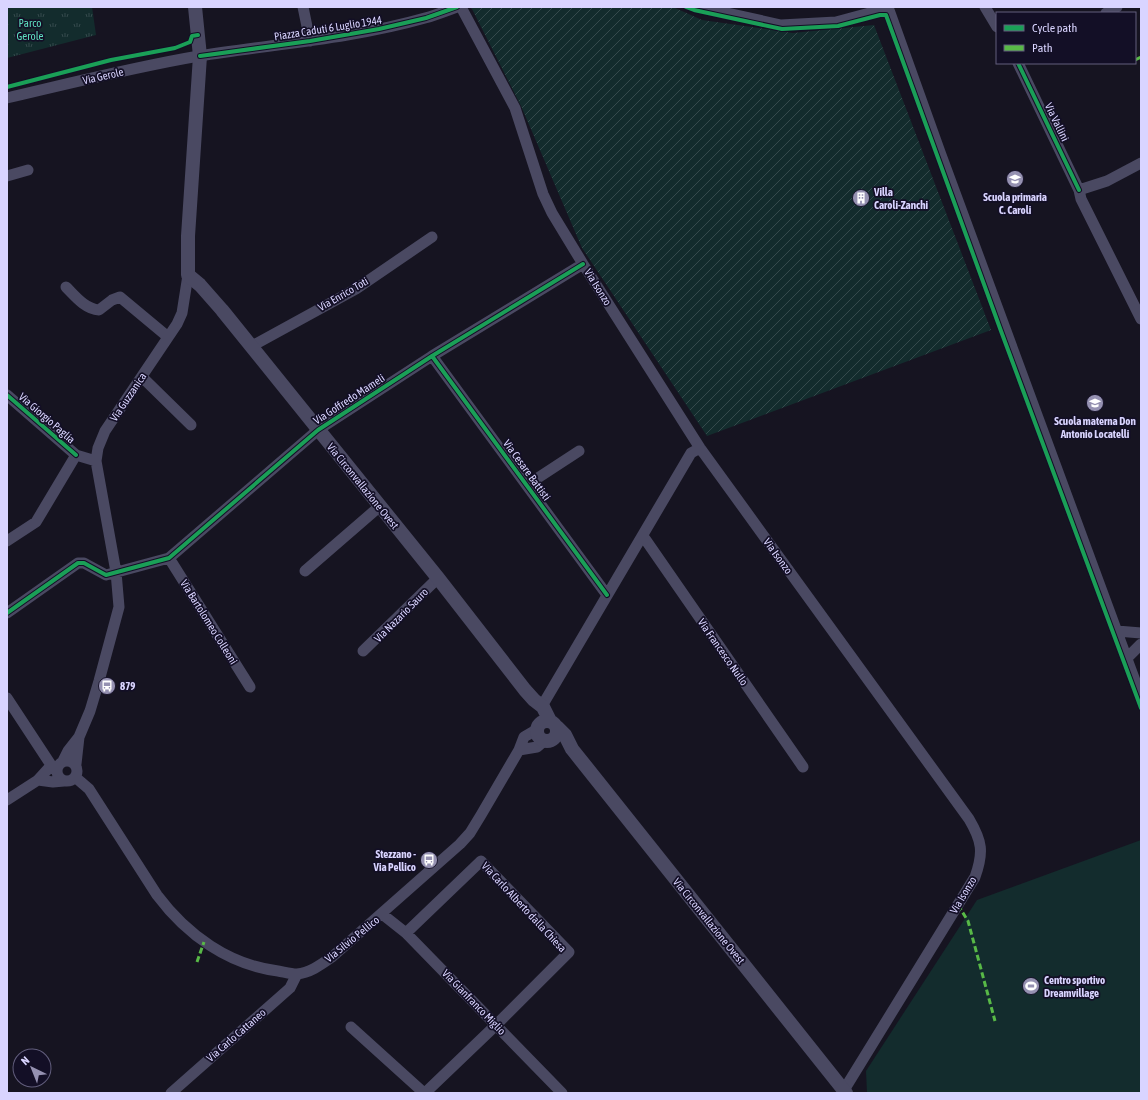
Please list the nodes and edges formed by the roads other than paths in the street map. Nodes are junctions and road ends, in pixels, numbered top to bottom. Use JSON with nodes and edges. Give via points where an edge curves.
{"nodes":[{"id":1,"x":195,"y":7,"type":"edge"},
{"id":2,"x":303,"y":7,"type":"edge"},
{"id":3,"x":457,"y":7,"type":"edge"},
{"id":4,"x":461,"y":7,"type":"edge"},
{"id":5,"x":700,"y":7,"type":"edge"},
{"id":6,"x":888,"y":7,"type":"edge"},
{"id":7,"x":985,"y":7,"type":"edge"},
{"id":8,"x":1117,"y":7,"type":"edge"},
{"id":9,"x":1108,"y":12,"type":"edge"},
{"id":10,"x":996,"y":26,"type":"edge"},
{"id":11,"x":310,"y":41,"type":"junction"},
{"id":12,"x":200,"y":56,"type":"junction"},
{"id":13,"x":1018,"y":64,"type":"edge"},
{"id":14,"x":7,"y":98,"type":"edge"},
{"id":15,"x":1141,"y":163,"type":"edge"},
{"id":16,"x":28,"y":170,"type":"dead end"},
{"id":17,"x":7,"y":176,"type":"edge"},
{"id":18,"x":1079,"y":190,"type":"junction"},
{"id":19,"x":432,"y":237,"type":"dead end"},
{"id":20,"x":583,"y":264,"type":"junction"},
{"id":21,"x":188,"y":275,"type":"junction"},
{"id":22,"x":66,"y":287,"type":"dead end"},
{"id":23,"x":1141,"y":319,"type":"edge"},
{"id":24,"x":168,"y":337,"type":"junction"},
{"id":25,"x":252,"y":346,"type":"junction"},
{"id":26,"x":432,"y":356,"type":"junction"},
{"id":27,"x":142,"y":377,"type":"junction"},
{"id":28,"x":7,"y":395,"type":"edge"},
{"id":29,"x":191,"y":425,"type":"dead end"},
{"id":30,"x":318,"y":430,"type":"junction"},
{"id":31,"x":700,"y":448,"type":"junction"},
{"id":32,"x":578,"y":451,"type":"dead end"},
{"id":33,"x":76,"y":455,"type":"junction"},
{"id":34,"x":96,"y":461,"type":"junction"},
{"id":35,"x":527,"y":486,"type":"junction"},
{"id":36,"x":380,"y":506,"type":"junction"},
{"id":37,"x":643,"y":536,"type":"junction"},
{"id":38,"x":7,"y":541,"type":"edge"},
{"id":39,"x":169,"y":558,"type":"junction"},
{"id":40,"x":305,"y":571,"type":"dead end"},
{"id":41,"x":116,"y":572,"type":"junction"},
{"id":42,"x":438,"y":578,"type":"junction"},
{"id":43,"x":607,"y":595,"type":"junction"},
{"id":44,"x":7,"y":613,"type":"edge"},
{"id":45,"x":1117,"y":632,"type":"junction"},
{"id":46,"x":1141,"y":633,"type":"edge"},
{"id":47,"x":1141,"y":644,"type":"edge"},
{"id":48,"x":363,"y":651,"type":"dead end"},
{"id":49,"x":1127,"y":658,"type":"junction"},
{"id":50,"x":250,"y":687,"type":"dead end"},
{"id":51,"x":1141,"y":697,"type":"edge"},
{"id":52,"x":7,"y":698,"type":"edge"},
{"id":53,"x":538,"y":703,"type":"junction"},
{"id":54,"x":546,"y":731,"type":"junction"},
{"id":55,"x":79,"y":737,"type":"junction"},
{"id":56,"x":76,"y":764,"type":"junction"},
{"id":57,"x":58,"y":765,"type":"junction"},
{"id":58,"x":803,"y":767,"type":"dead end"},
{"id":59,"x":75,"y":778,"type":"junction"},
{"id":60,"x":38,"y":780,"type":"junction"},
{"id":61,"x":64,"y":780,"type":"junction"},
{"id":62,"x":7,"y":800,"type":"edge"},
{"id":63,"x":382,"y":914,"type":"junction"},
{"id":64,"x":406,"y":933,"type":"junction"},
{"id":65,"x":297,"y":974,"type":"junction"},
{"id":66,"x":496,"y":1025,"type":"junction"},
{"id":67,"x":351,"y":1027,"type":"dead end"},
{"id":68,"x":845,"y":1091,"type":"edge"},
{"id":69,"x":171,"y":1093,"type":"edge"},
{"id":70,"x":424,"y":1093,"type":"edge"},
{"id":71,"x":562,"y":1093,"type":"edge"}],
"edges":[{"from":1,"to":12,"type":"street","name":"Via Guzzanica"},
{"from":2,"to":11,"type":"street","name":"Piazza Caduti 6 Luglio 1944"},
{"from":3,"to":11,"type":"street","name":"Piazza Caduti 6 Luglio 1944","via":[[420,20]]},
{"from":4,"to":20,"type":"street","name":"Via Isonzo","via":[[515,108],[543,194],[552,213]]},
{"from":5,"to":6,"type":"street","via":[[781,25],[836,22]]},
{"from":6,"to":45,"type":"street"},
{"from":7,"to":10,"type":"street"},
{"from":8,"to":9,"type":"street"},
{"from":11,"to":12,"type":"street","name":"Piazza Caduti 6 Luglio 1944"},
{"from":12,"to":14,"type":"street","name":"Via Gerole"},
{"from":12,"to":21,"type":"street","name":"Via Guzzanica","via":[[188,236]]},
{"from":13,"to":18,"type":"street","name":"Via Vallini"},
{"from":15,"to":18,"type":"street","via":[[1107,181]]},
{"from":16,"to":17,"type":"street"},
{"from":18,"to":23,"type":"street","name":"Via Vallini","via":[[1081,199]]},
{"from":19,"to":25,"type":"street","name":"Via Enrico Toti","via":[[356,288]]},
{"from":20,"to":26,"type":"street","name":"Via Goffredo Mameli"},
{"from":20,"to":31,"type":"street","name":"Via Isonzo"},
{"from":21,"to":24,"type":"street","name":"Via Guzzanica","via":[[182,313]]},
{"from":21,"to":25,"type":"street","name":"Via Circonvallazione Ovest","via":[[200,285]]},
{"from":22,"to":24,"type":"street","via":[[89,308],[95,310],[120,297]]},
{"from":24,"to":27,"type":"street","name":"Via Guzzanica"},
{"from":25,"to":30,"type":"street","name":"Via Circonvallazione Ovest"},
{"from":26,"to":30,"type":"street","name":"Via Goffredo Mameli"},
{"from":26,"to":35,"type":"street","name":"Via Cesare Battisti"},
{"from":27,"to":29,"type":"street"},
{"from":27,"to":34,"type":"street","name":"Via Guzzanica","via":[[105,431]]},
{"from":28,"to":33,"type":"street","name":"Via Giorgio Paglia"},
{"from":30,"to":36,"type":"street","name":"Via Circonvallazione Ovest"},
{"from":30,"to":39,"type":"street","name":"Via Goffredo Mameli"},
{"from":31,"to":37,"type":"street","via":[[691,454]]},
{"from":31,"to":68,"type":"street","name":"Via Isonzo","via":[[969,819],[977,834],[980,862],[975,877]]},
{"from":32,"to":35,"type":"street"},
{"from":33,"to":34,"type":"street","name":"Via Giorgio Paglia"},
{"from":33,"to":38,"type":"street","via":[[36,522]]},
{"from":34,"to":41,"type":"street","name":"Via Guzzanica"},
{"from":35,"to":43,"type":"street","name":"Via Cesare Battisti"},
{"from":36,"to":40,"type":"street"},
{"from":36,"to":42,"type":"street","name":"Via Circonvallazione Ovest"},
{"from":37,"to":43,"type":"street"},
{"from":37,"to":58,"type":"street","name":"Via Francesco Nullo"},
{"from":39,"to":41,"type":"street","name":"Via Goffredo Mameli"},
{"from":39,"to":50,"type":"street","name":"Via Bartolomeo Colleoni"},
{"from":41,"to":44,"type":"street","name":"Via Goffredo Mameli","via":[[106,575],[84,563],[78,563]]},
{"from":41,"to":55,"type":"street","name":"Via Guzzanica","via":[[119,607],[92,704]]},
{"from":42,"to":48,"type":"street","name":"Via Nazario Sauro"},
{"from":42,"to":53,"type":"street","name":"Via Circonvallazione Ovest"},
{"from":43,"to":53,"type":"street"},
{"from":45,"to":46,"type":"street"},
{"from":45,"to":49,"type":"street"},
{"from":47,"to":49,"type":"street"},
{"from":49,"to":51,"type":"street"},
{"from":52,"to":57,"type":"street"},
{"from":53,"to":54,"type":"street","name":"Via Circonvallazione Ovest"},
{"from":54,"to":63,"type":"street","name":"Via Silvio Pellico","via":[[524,737],[520,750],[470,833]]},
{"from":54,"to":68,"type":"street","name":"Via Circonvallazione Ovest","via":[[565,735],[572,749]]},
{"from":55,"to":56,"type":"street","name":"Via Guzzanica"},
{"from":55,"to":57,"type":"street","name":"Via Guzzanica"},
{"from":56,"to":57,"type":"street","via":[[70,760]]},
{"from":56,"to":59,"type":"street","via":[[78,772]]},
{"from":57,"to":60,"type":"street","name":"Via Guzzanica","via":[[48,769]]},
{"from":57,"to":61,"type":"street","via":[[58,777]]},
{"from":59,"to":61,"type":"street","via":[[70,781]]},
{"from":59,"to":65,"type":"street","name":"Via Silvio Pellico","via":[[89,789],[157,896],[187,929],[225,955],[246,964]]},
{"from":60,"to":61,"type":"street"},
{"from":60,"to":62,"type":"street","name":"Via Guzzanica"},
{"from":63,"to":64,"type":"street","name":"Via Gianfranco Miglio"},
{"from":63,"to":65,"type":"street","name":"Via Silvio Pellico","via":[[332,957],[312,970]]},
{"from":64,"to":66,"type":"street","name":"Via Gianfranco Miglio"},
{"from":64,"to":66,"type":"street","name":"Via Carlo Alberto dalla Chiesa","via":[[482,861],[569,952]]},
{"from":65,"to":69,"type":"street","name":"Via Carlo Cattaneo","via":[[290,988]]},
{"from":66,"to":70,"type":"street","name":"Via Carlo Alberto dalla Chiesa"},
{"from":66,"to":71,"type":"street","name":"Via Gianfranco Miglio"},
{"from":67,"to":70,"type":"street"}]}
